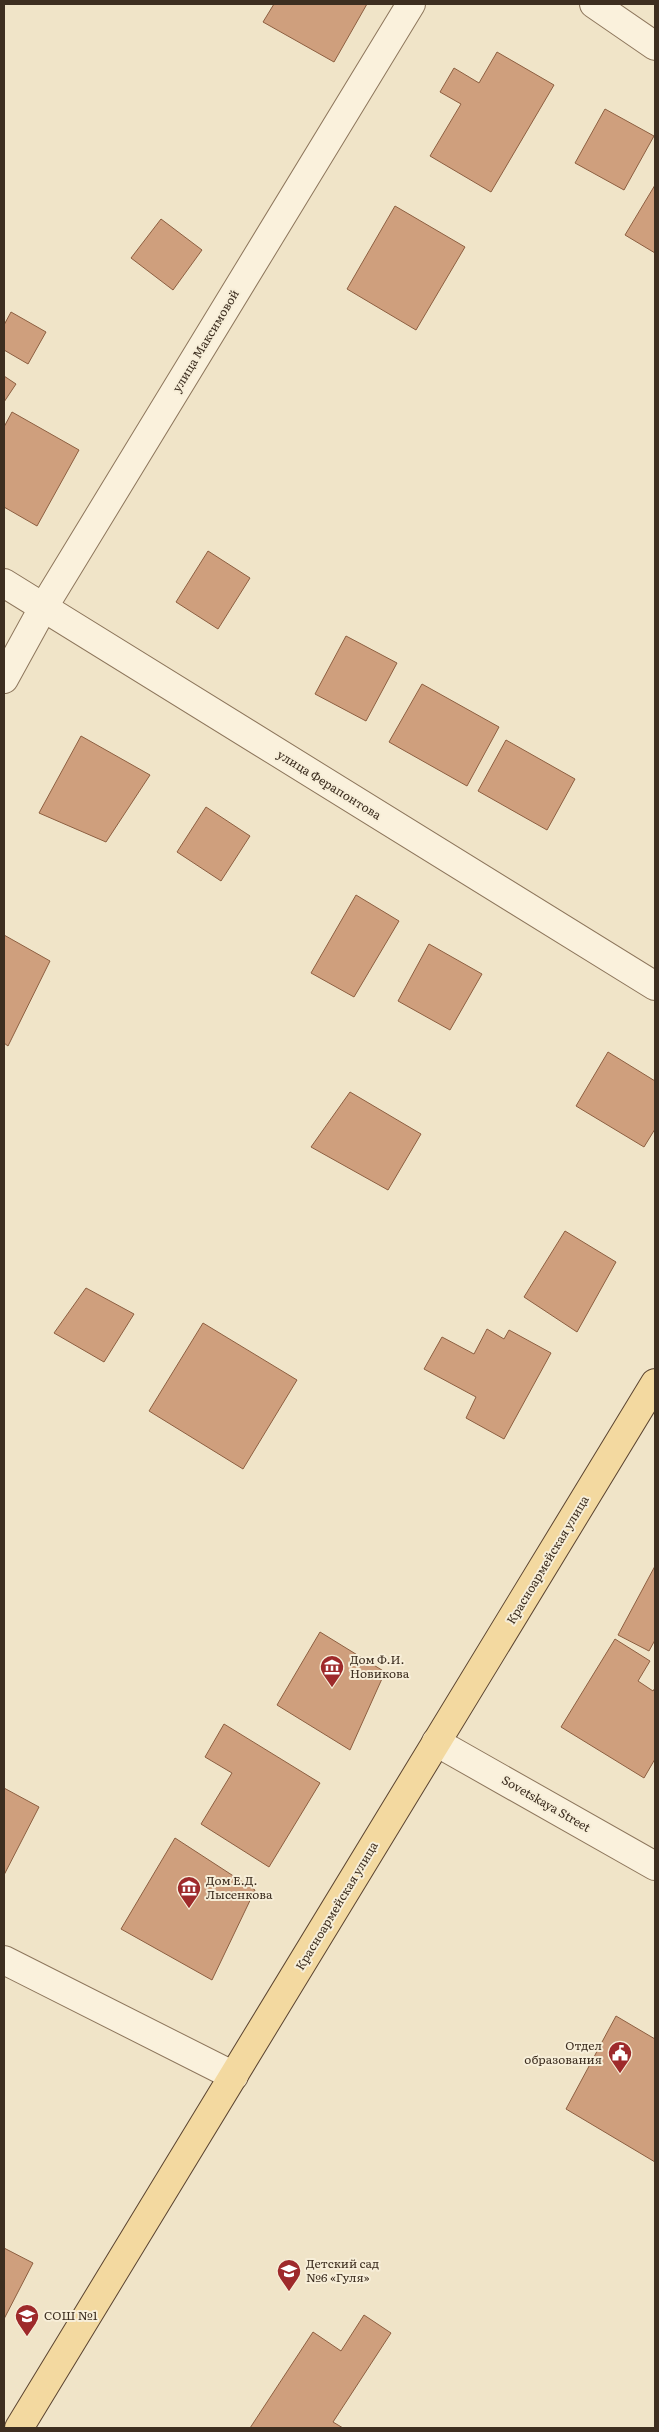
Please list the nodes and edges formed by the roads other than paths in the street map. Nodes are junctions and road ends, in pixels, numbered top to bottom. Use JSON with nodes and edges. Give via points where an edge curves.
{"nodes":[{"id":1,"x":411,"y":4,"type":"edge"},
{"id":2,"x":594,"y":4,"type":"edge"},
{"id":3,"x":655,"y":46,"type":"edge"},
{"id":4,"x":4,"y":583,"type":"edge"},
{"id":5,"x":43,"y":608,"type":"junction"},
{"id":6,"x":4,"y":679,"type":"edge"},
{"id":7,"x":655,"y":986,"type":"edge"},
{"id":8,"x":655,"y":1383,"type":"edge"},
{"id":9,"x":436,"y":1742,"type":"junction"},
{"id":10,"x":655,"y":1866,"type":"edge"},
{"id":11,"x":4,"y":1960,"type":"edge"},
{"id":12,"x":234,"y":2076,"type":"junction"},
{"id":13,"x":19,"y":2428,"type":"edge"}],
"edges":[{"from":1,"to":5,"type":"street","name":"улица Максимовой"},
{"from":2,"to":3,"type":"street"},
{"from":4,"to":5,"type":"street","name":"улица Ферапонтова"},
{"from":5,"to":6,"type":"street","name":"улица Максимовой"},
{"from":5,"to":7,"type":"street","name":"улица Ферапонтова"},
{"from":8,"to":9,"type":"main road","name":"Красноармейская улица"},
{"from":9,"to":10,"type":"street","name":"Sovetskaya Street"},
{"from":9,"to":12,"type":"main road","name":"Красноармейская улица"},
{"from":11,"to":12,"type":"street"},
{"from":12,"to":13,"type":"main road","name":"Красноармейская улица"}]}
